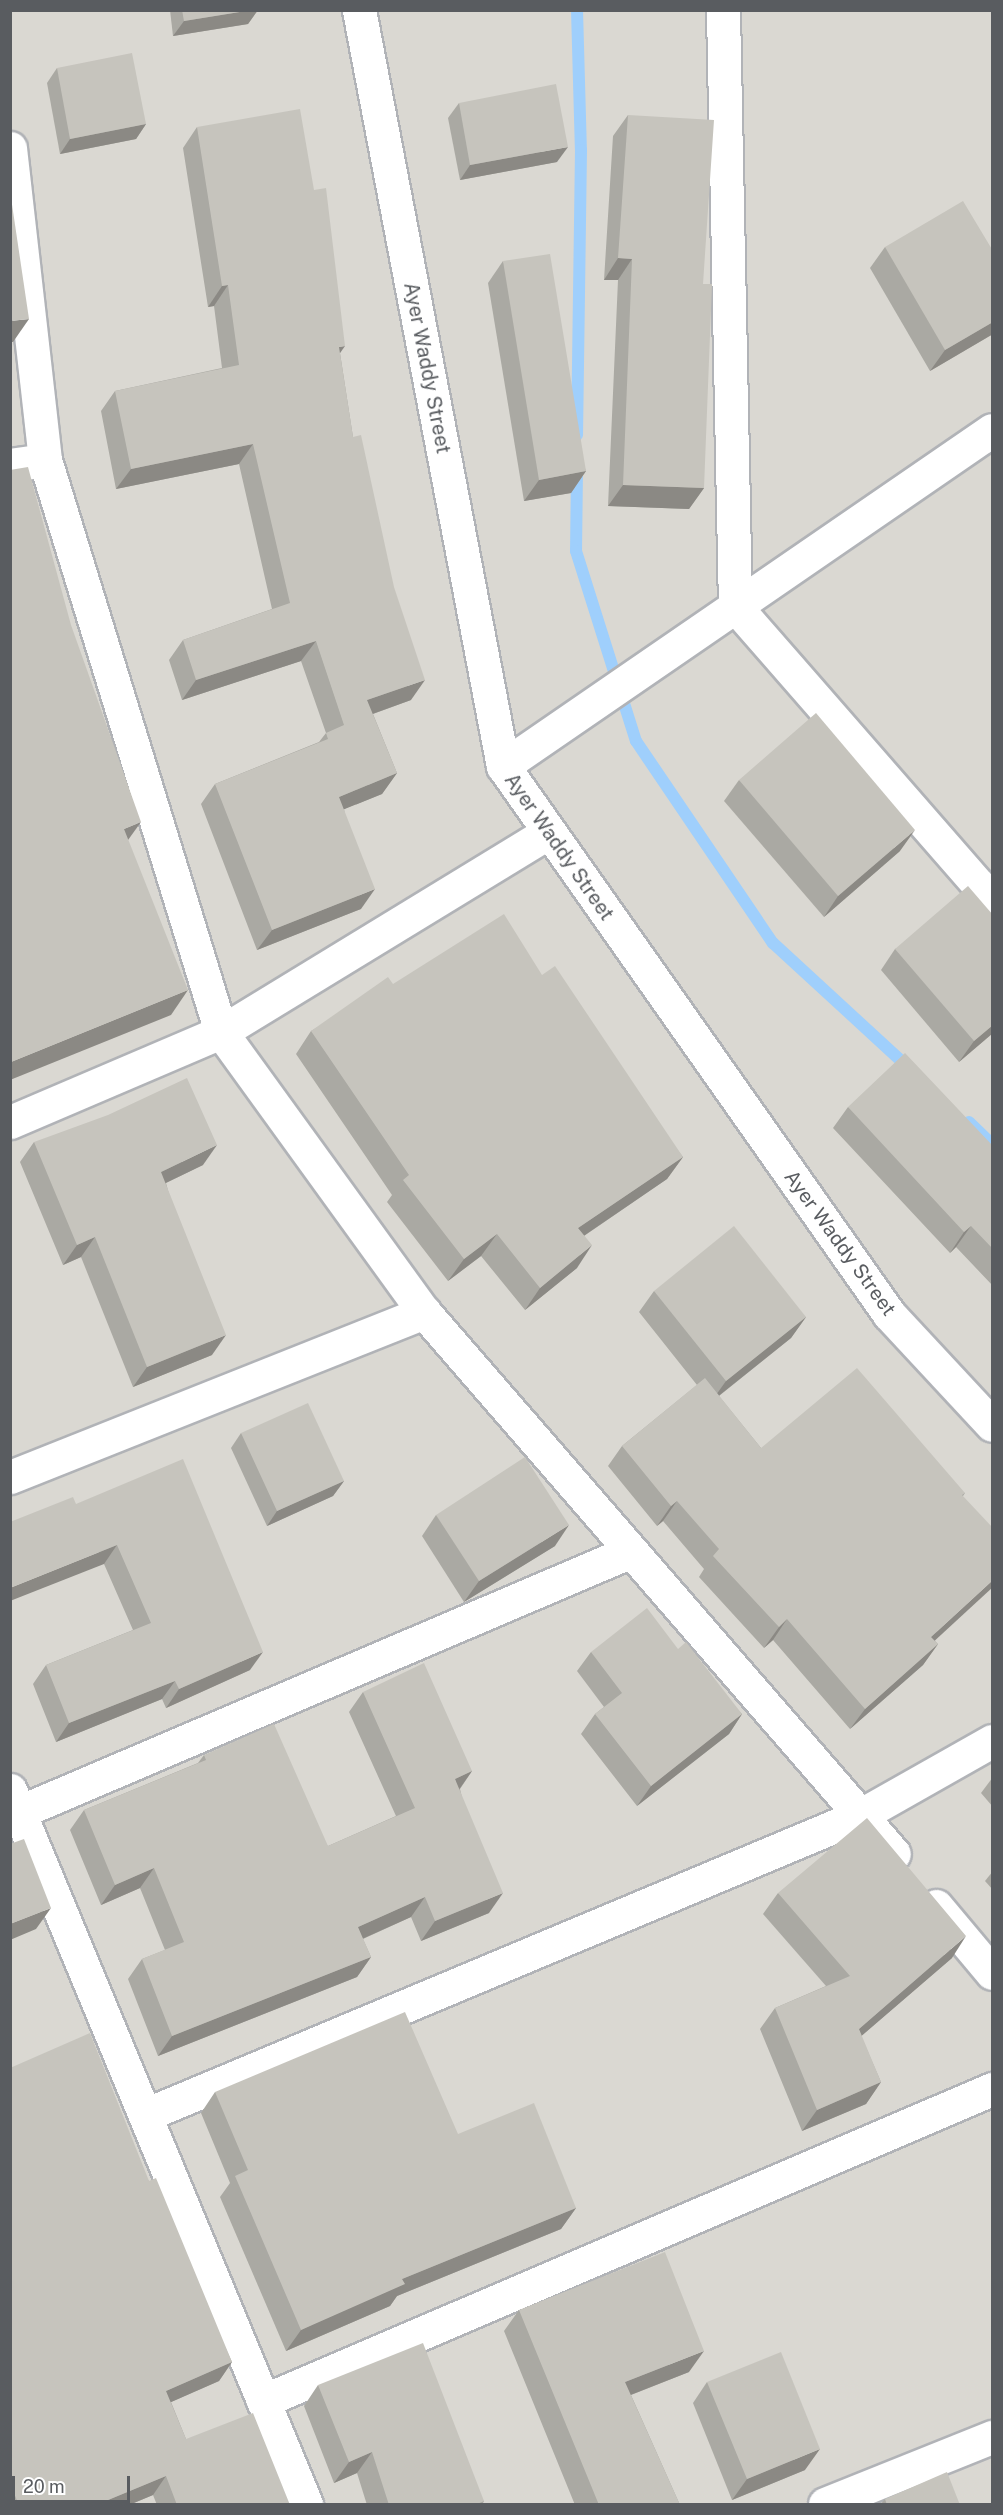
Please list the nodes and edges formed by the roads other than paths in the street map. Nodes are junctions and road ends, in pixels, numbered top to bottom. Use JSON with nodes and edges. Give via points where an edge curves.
{"nodes":[{"id":1,"x":359,"y":10,"type":"edge"},
{"id":2,"x":723,"y":10,"type":"edge"},
{"id":3,"x":10,"y":148,"type":"edge"},
{"id":4,"x":993,"y":430,"type":"edge"},
{"id":5,"x":45,"y":460,"type":"junction"},
{"id":6,"x":10,"y":465,"type":"edge"},
{"id":7,"x":735,"y":606,"type":"junction"},
{"id":8,"x":503,"y":766,"type":"junction"},
{"id":9,"x":549,"y":832,"type":"junction"},
{"id":10,"x":993,"y":901,"type":"edge"},
{"id":11,"x":221,"y":1032,"type":"junction"},
{"id":12,"x":10,"y":1122,"type":"edge"},
{"id":13,"x":424,"y":1312,"type":"junction"},
{"id":14,"x":993,"y":1425,"type":"edge"},
{"id":15,"x":10,"y":1477,"type":"edge"},
{"id":16,"x":629,"y":1552,"type":"junction"},
{"id":17,"x":993,"y":1741,"type":"edge"},
{"id":18,"x":14,"y":1806,"type":"edge"},
{"id":19,"x":861,"y":1815,"type":"junction"},
{"id":20,"x":993,"y":1973,"type":"edge"},
{"id":21,"x":993,"y":2089,"type":"edge"},
{"id":22,"x":145,"y":2115,"type":"junction"},
{"id":23,"x":263,"y":2401,"type":"junction"},
{"id":24,"x":993,"y":2436,"type":"edge"},
{"id":25,"x":306,"y":2505,"type":"edge"},
{"id":26,"x":825,"y":2505,"type":"edge"}],
"edges":[{"from":1,"to":8,"type":"street","name":"Ayer Waddy Street"},
{"from":2,"to":7,"type":"street"},
{"from":3,"to":5,"type":"street"},
{"from":4,"to":7,"type":"street"},
{"from":5,"to":6,"type":"street"},
{"from":5,"to":11,"type":"street"},
{"from":7,"to":8,"type":"street"},
{"from":7,"to":10,"type":"street"},
{"from":8,"to":9,"type":"street","name":"Ayer Waddy Street"},
{"from":9,"to":11,"type":"street"},
{"from":9,"to":14,"type":"street","name":"Ayer Waddy Street","via":[[889,1314]]},
{"from":11,"to":12,"type":"street"},
{"from":11,"to":13,"type":"street"},
{"from":13,"to":15,"type":"street"},
{"from":13,"to":16,"type":"street"},
{"from":16,"to":18,"type":"street"},
{"from":16,"to":19,"type":"street"},
{"from":17,"to":19,"type":"street"},
{"from":18,"to":22,"type":"street"},
{"from":19,"to":20,"type":"street"},
{"from":19,"to":22,"type":"street"},
{"from":21,"to":23,"type":"street"},
{"from":22,"to":23,"type":"street"},
{"from":23,"to":25,"type":"street"},
{"from":24,"to":26,"type":"street"}]}
